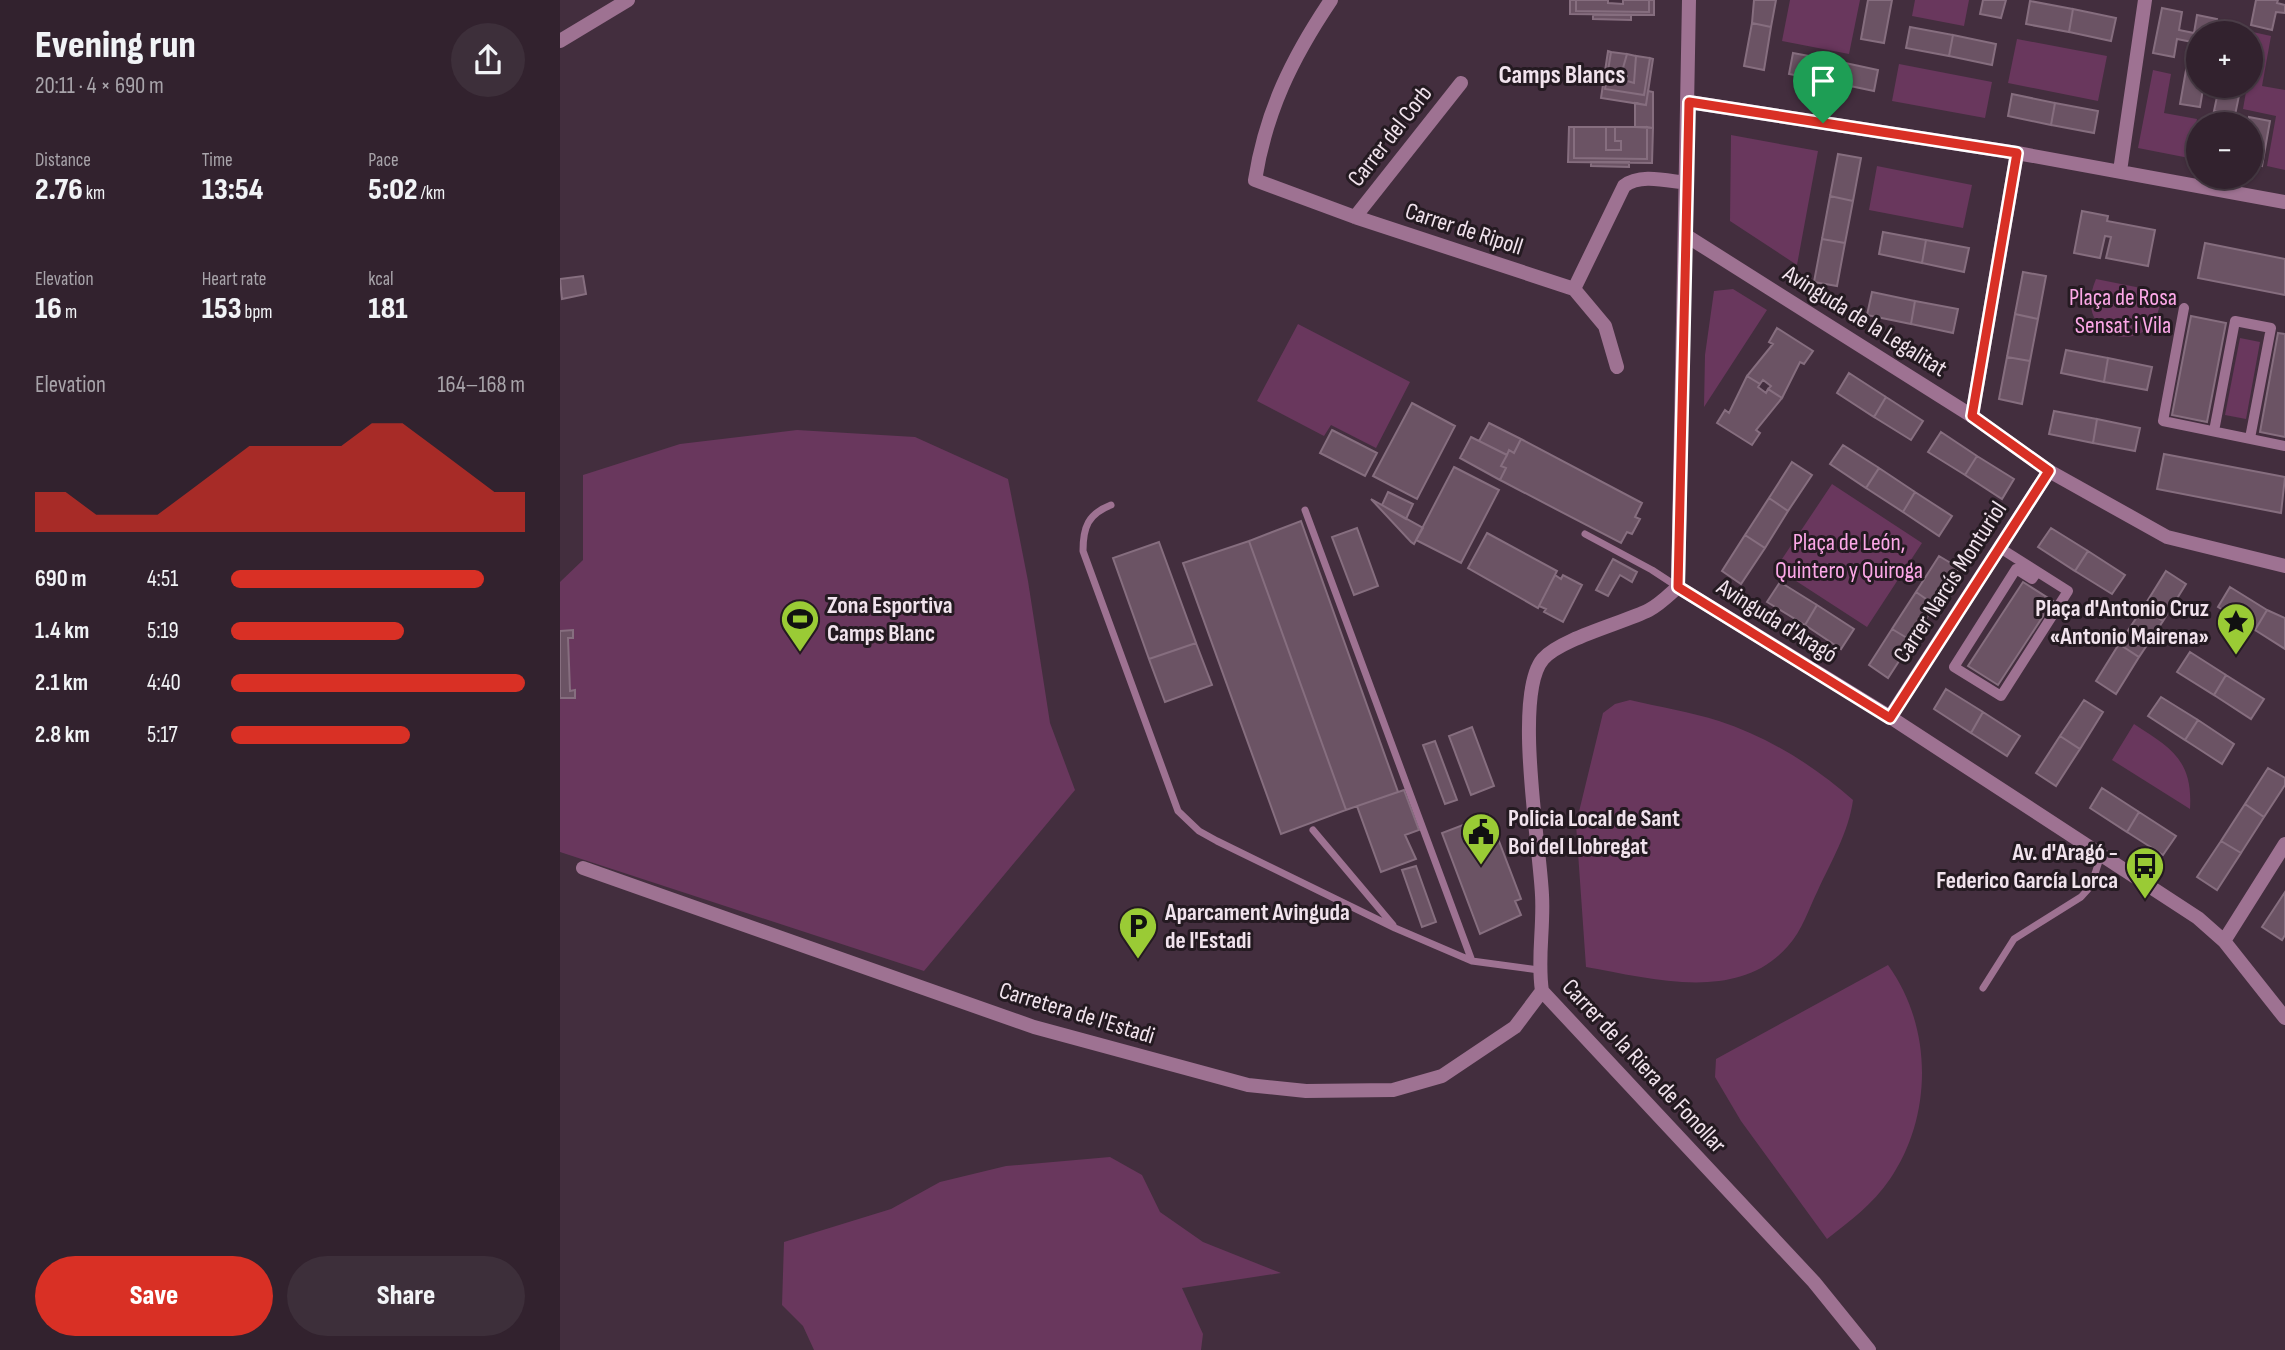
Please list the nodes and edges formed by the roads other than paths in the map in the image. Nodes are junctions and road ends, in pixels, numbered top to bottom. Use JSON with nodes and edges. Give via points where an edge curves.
{"nodes":[{"id":1,"x":628,"y":0,"type":"edge"},
{"id":2,"x":1331,"y":0,"type":"edge"},
{"id":3,"x":1689,"y":0,"type":"edge"},
{"id":4,"x":2146,"y":0,"type":"edge"},
{"id":5,"x":560,"y":41,"type":"edge"},
{"id":6,"x":1461,"y":83,"type":"dead end"},
{"id":7,"x":1689,"y":102,"type":"junction"},
{"id":8,"x":2017,"y":153,"type":"junction"},
{"id":9,"x":2120,"y":171,"type":"junction"},
{"id":10,"x":1687,"y":183,"type":"junction"},
{"id":11,"x":2285,"y":202,"type":"edge"},
{"id":12,"x":1355,"y":217,"type":"junction"},
{"id":13,"x":1685,"y":235,"type":"junction"},
{"id":14,"x":1574,"y":289,"type":"junction"},
{"id":15,"x":2184,"y":308,"type":"dead end"},
{"id":16,"x":1617,"y":367,"type":"dead end"},
{"id":17,"x":1972,"y":416,"type":"junction"},
{"id":18,"x":2214,"y":431,"type":"junction"},
{"id":19,"x":2250,"y":438,"type":"junction"},
{"id":20,"x":2285,"y":446,"type":"edge"},
{"id":21,"x":2049,"y":471,"type":"junction"},
{"id":22,"x":1111,"y":505,"type":"dead end"},
{"id":23,"x":1305,"y":510,"type":"dead end"},
{"id":24,"x":1585,"y":534,"type":"dead end"},
{"id":25,"x":2000,"y":548,"type":"junction"},
{"id":26,"x":2285,"y":566,"type":"edge"},
{"id":27,"x":2037,"y":572,"type":"junction"},
{"id":28,"x":1678,"y":587,"type":"junction"},
{"id":29,"x":1890,"y":718,"type":"junction"},
{"id":30,"x":1313,"y":830,"type":"dead end"},
{"id":31,"x":2285,"y":844,"type":"edge"},
{"id":32,"x":2101,"y":855,"type":"junction"},
{"id":33,"x":583,"y":868,"type":"dead end"},
{"id":34,"x":1395,"y":928,"type":"junction"},
{"id":35,"x":2224,"y":941,"type":"junction"},
{"id":36,"x":1472,"y":961,"type":"junction"},
{"id":37,"x":1539,"y":970,"type":"junction"},
{"id":38,"x":1983,"y":988,"type":"dead end"},
{"id":39,"x":1542,"y":991,"type":"junction"},
{"id":40,"x":2285,"y":1018,"type":"edge"},
{"id":41,"x":1869,"y":1350,"type":"edge"}],
"edges":[{"from":1,"to":5,"type":"street"},
{"from":2,"to":12,"type":"street","name":"Carrer de Ripoll","via":[[1281,84],[1261,140],[1255,180]]},
{"from":3,"to":7,"type":"street","name":"Avinguda d'Aragó"},
{"from":4,"to":9,"type":"street"},
{"from":6,"to":12,"type":"street","name":"Carrer del Corb"},
{"from":7,"to":8,"type":"street"},
{"from":7,"to":10,"type":"street","name":"Avinguda d'Aragó"},
{"from":8,"to":9,"type":"street"},
{"from":8,"to":17,"type":"street"},
{"from":9,"to":11,"type":"street"},
{"from":10,"to":13,"type":"street","name":"Avinguda d'Aragó"},
{"from":10,"to":14,"type":"street","via":[[1649,179],[1624,186]]},
{"from":12,"to":14,"type":"street","name":"Carrer de Ripoll"},
{"from":13,"to":17,"type":"street","name":"Avinguda de la Legalitat"},
{"from":13,"to":28,"type":"street","name":"Avinguda d'Aragó"},
{"from":14,"to":16,"type":"street","via":[[1605,326]]},
{"from":15,"to":18,"type":"street","via":[[2163,421]]},
{"from":17,"to":21,"type":"street","name":"Avinguda de la Legalitat"},
{"from":18,"to":19,"type":"street"},
{"from":18,"to":19,"type":"street","via":[[2235,321],[2271,328]]},
{"from":19,"to":20,"type":"street"},
{"from":21,"to":25,"type":"street","name":"Carrer Narcís Monturiol"},
{"from":21,"to":26,"type":"street","name":"Avinguda de la Legalitat","via":[[2167,537]]},
{"from":22,"to":34,"type":"lane","via":[[1093,514],[1086,524],[1083,551],[1178,811],[1217,841]]},
{"from":23,"to":36,"type":"lane"},
{"from":24,"to":28,"type":"lane"},
{"from":25,"to":27,"type":"street"},
{"from":25,"to":29,"type":"street","name":"Carrer Narcís Monturiol"},
{"from":27,"to":27,"type":"street","via":[[2068,591],[2001,696],[1954,667],[2016,569],[2032,579]]},
{"from":28,"to":29,"type":"street","name":"Avinguda d'Aragó"},
{"from":28,"to":37,"type":"street","name":"Carrer de la Riera de Fonollar","via":[[1651,609],[1567,643],[1543,658],[1531,681],[1528,722],[1542,898]]},
{"from":29,"to":32,"type":"street","name":"Avinguda d'Aragó"},
{"from":30,"to":34,"type":"lane"},
{"from":31,"to":35,"type":"street"},
{"from":32,"to":35,"type":"street","name":"Avinguda d'Aragó","via":[[2198,918]]},
{"from":32,"to":38,"type":"lane","via":[[2091,886],[2014,939]]},
{"from":33,"to":39,"type":"street","name":"Carretera de l'Estadi","via":[[1034,1027],[1248,1085],[1306,1091],[1393,1090],[1442,1076],[1515,1027]]},
{"from":34,"to":36,"type":"lane"},
{"from":35,"to":40,"type":"street","name":"Avinguda d'Aragó"},
{"from":36,"to":37,"type":"lane"},
{"from":37,"to":39,"type":"street","name":"Carrer de la Riera de Fonollar"},
{"from":39,"to":41,"type":"street","name":"Carrer de la Riera de Fonollar","via":[[1814,1282]]}]}
